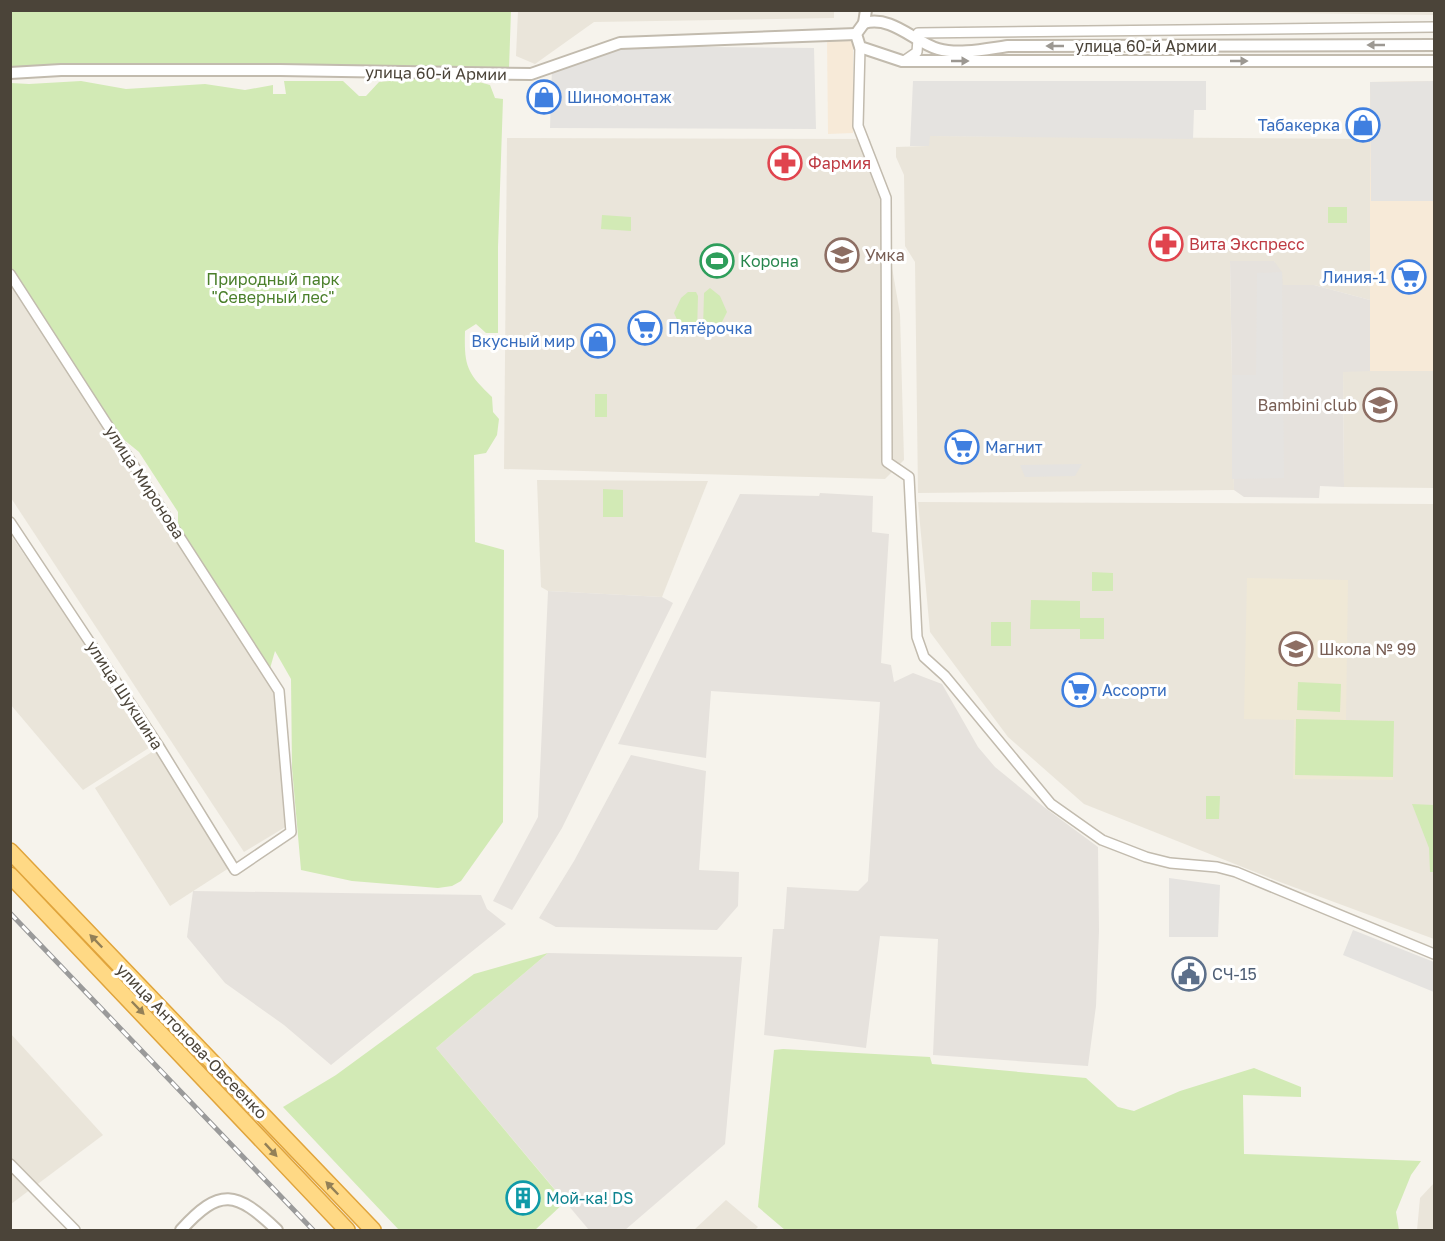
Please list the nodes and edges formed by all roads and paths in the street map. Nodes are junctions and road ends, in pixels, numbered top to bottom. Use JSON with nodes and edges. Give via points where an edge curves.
{"nodes":[{"id":1,"x":866,"y":10,"type":"edge"},
{"id":2,"x":864,"y":23,"type":"junction"},
{"id":3,"x":1434,"y":27,"type":"edge"},
{"id":4,"x":856,"y":34,"type":"junction"},
{"id":5,"x":918,"y":36,"type":"junction"},
{"id":6,"x":1434,"y":45,"type":"edge"},
{"id":7,"x":1301,"y":46,"type":"junction"},
{"id":8,"x":860,"y":47,"type":"junction"},
{"id":9,"x":902,"y":61,"type":"junction"},
{"id":10,"x":1301,"y":61,"type":"junction"},
{"id":11,"x":1434,"y":61,"type":"edge"},
{"id":12,"x":10,"y":73,"type":"edge"},
{"id":13,"x":10,"y":274,"type":"edge"},
{"id":14,"x":10,"y":522,"type":"edge"},
{"id":15,"x":10,"y":851,"type":"edge"},
{"id":16,"x":235,"y":870,"type":"joint"},
{"id":17,"x":10,"y":875,"type":"edge"},
{"id":18,"x":47,"y":889,"type":"junction"},
{"id":19,"x":36,"y":902,"type":"junction"},
{"id":20,"x":1434,"y":954,"type":"edge"},
{"id":21,"x":10,"y":1164,"type":"edge"},
{"id":22,"x":75,"y":1230,"type":"edge"},
{"id":23,"x":181,"y":1230,"type":"edge"},
{"id":24,"x":277,"y":1230,"type":"edge"},
{"id":25,"x":347,"y":1230,"type":"edge"},
{"id":26,"x":373,"y":1230,"type":"edge"}],
"edges":[{"from":1,"to":2,"type":"street"},
{"from":2,"to":4,"type":"street"},
{"from":2,"to":5,"type":"street","name":"улица 60-й Армии","via":[[879,22]]},
{"from":3,"to":5,"type":"street"},
{"from":4,"to":8,"type":"street"},
{"from":4,"to":12,"type":"street","name":"улица 60-й Армии","via":[[620,43],[531,74],[165,70]]},
{"from":7,"to":5,"type":"street","name":"улица 60-й Армии","one_way":true,"via":[[1008,46],[947,51],[936,49]]},
{"from":5,"to":9,"type":"street","via":[[914,57]]},
{"from":6,"to":7,"type":"street","name":"улица 60-й Армии","one_way":true},
{"from":7,"to":10,"type":"street"},
{"from":8,"to":9,"type":"street","name":"улица 60-й Армии"},
{"from":8,"to":20,"type":"street","via":[[858,126],[886,198],[887,462],[909,477],[917,637],[924,657],[945,676],[1051,804],[1102,840],[1170,863],[1236,872]]},
{"from":9,"to":10,"type":"street","name":"улица 60-й Армии","one_way":true},
{"from":10,"to":11,"type":"street","name":"улица 60-й Армии"},
{"from":13,"to":16,"type":"street","name":"улица Миронова","via":[[279,691],[291,832]]},
{"from":14,"to":16,"type":"street","name":"улица Шукшина","via":[[158,745]]},
{"from":15,"to":18,"type":"highway","name":"улица Антонова-Овсеенко"},
{"from":17,"to":19,"type":"highway","name":"улица Антонова-Овсеенко"},
{"from":18,"to":19,"type":"highway","via":[[39,889]]},
{"from":26,"to":18,"type":"highway","name":"улица Антонова-Овсеенко","one_way":true},
{"from":19,"to":25,"type":"highway","name":"улица Антонова-Овсеенко","one_way":true},
{"from":21,"to":22,"type":"street"},
{"from":23,"to":24,"type":"street","via":[[201,1208],[224,1199],[259,1213]]}]}
